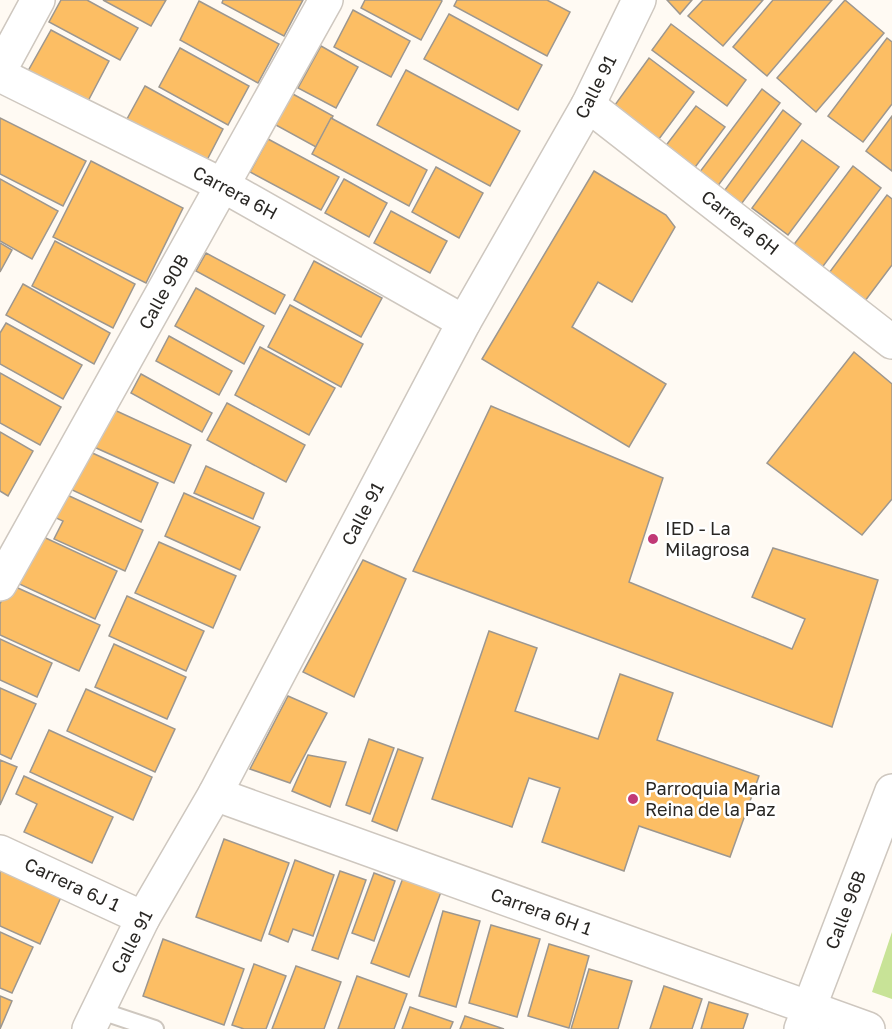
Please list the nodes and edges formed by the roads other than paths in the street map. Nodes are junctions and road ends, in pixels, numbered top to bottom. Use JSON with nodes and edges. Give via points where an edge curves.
{"nodes":[{"id":1,"x":38,"y":0,"type":"edge"},
{"id":2,"x":326,"y":0,"type":"edge"},
{"id":3,"x":639,"y":0,"type":"edge"},
{"id":4,"x":0,"y":70,"type":"edge"},
{"id":5,"x":0,"y":75,"type":"edge"},
{"id":6,"x":588,"y":105,"type":"junction"},
{"id":7,"x":224,"y":186,"type":"junction"},
{"id":8,"x":464,"y":322,"type":"junction"},
{"id":9,"x":892,"y":342,"type":"edge"},
{"id":10,"x":0,"y":584,"type":"edge"},
{"id":11,"x":892,"y":791,"type":"edge"},
{"id":12,"x":215,"y":794,"type":"junction"},
{"id":13,"x":0,"y":852,"type":"edge"},
{"id":14,"x":143,"y":918,"type":"junction"},
{"id":15,"x":93,"y":1019,"type":"edge"},
{"id":16,"x":804,"y":1019,"type":"edge"},
{"id":17,"x":155,"y":1029,"type":"edge"},
{"id":18,"x":868,"y":1029,"type":"edge"}],
"edges":[{"from":1,"to":4,"type":"street"},
{"from":2,"to":7,"type":"street","name":"Calle 90B"},
{"from":3,"to":6,"type":"street","name":"Calle 91"},
{"from":5,"to":7,"type":"street","name":"Carrera 6H"},
{"from":6,"to":8,"type":"street","name":"Calle 91"},
{"from":6,"to":9,"type":"street","name":"Carrera 6H"},
{"from":7,"to":8,"type":"street","name":"Carrera 6H"},
{"from":7,"to":10,"type":"street","name":"Calle 90B"},
{"from":8,"to":12,"type":"street","name":"Calle 91"},
{"from":11,"to":16,"type":"street","name":"Calle 96B"},
{"from":12,"to":14,"type":"street","name":"Calle 91"},
{"from":12,"to":16,"type":"street","name":"Carrera 6H 1"},
{"from":13,"to":14,"type":"street","name":"Carrera 6J 1"},
{"from":14,"to":15,"type":"street","name":"Calle 91"},
{"from":15,"to":17,"type":"lane"},
{"from":16,"to":18,"type":"street","name":"Carrera 6H 1"}]}
